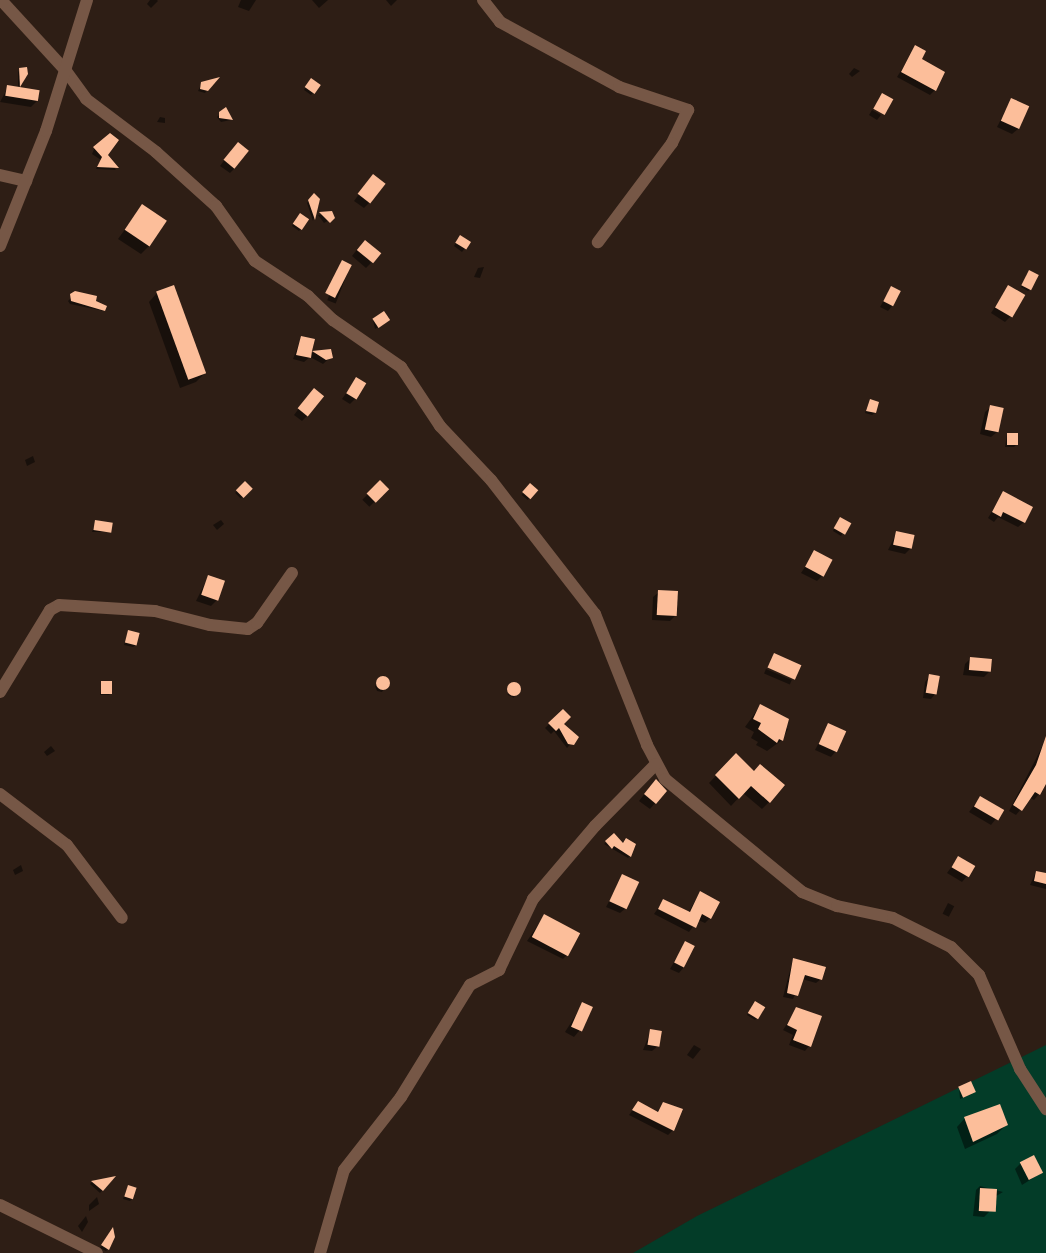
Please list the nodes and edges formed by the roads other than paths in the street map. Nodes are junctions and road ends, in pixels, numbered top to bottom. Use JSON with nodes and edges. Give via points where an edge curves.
{"nodes":[{"id":1,"x":1,"y":0,"type":"edge"},
{"id":2,"x":87,"y":0,"type":"edge"},
{"id":3,"x":483,"y":0,"type":"edge"},
{"id":4,"x":66,"y":71,"type":"junction"},
{"id":5,"x":0,"y":175,"type":"edge"},
{"id":6,"x":26,"y":181,"type":"junction"},
{"id":7,"x":598,"y":242,"type":"dead end"},
{"id":8,"x":0,"y":246,"type":"edge"},
{"id":9,"x":292,"y":573,"type":"dead end"},
{"id":10,"x":0,"y":692,"type":"edge"},
{"id":11,"x":656,"y":764,"type":"junction"},
{"id":12,"x":0,"y":794,"type":"edge"},
{"id":13,"x":122,"y":918,"type":"dead end"},
{"id":14,"x":1046,"y":1109,"type":"edge"},
{"id":15,"x":0,"y":1205,"type":"edge"},
{"id":16,"x":97,"y":1253,"type":"edge"},
{"id":17,"x":321,"y":1253,"type":"edge"}],
"edges":[{"from":1,"to":4,"type":"street"},
{"from":2,"to":4,"type":"street"},
{"from":3,"to":7,"type":"street","via":[[500,22],[619,87],[688,110],[672,143]]},
{"from":4,"to":6,"type":"street"},
{"from":4,"to":11,"type":"street","via":[[86,99],[156,152],[216,206],[255,261],[401,367],[440,426],[491,480],[594,614]]},
{"from":5,"to":6,"type":"street"},
{"from":6,"to":8,"type":"street"},
{"from":9,"to":10,"type":"street","via":[[257,623],[248,629],[210,625],[155,611],[59,605],[50,610]]},
{"from":11,"to":14,"type":"street","via":[[678,792],[801,892],[837,906],[893,918],[951,947],[979,975],[1020,1069]]},
{"from":11,"to":17,"type":"street","via":[[594,826],[533,899],[499,969],[470,985],[400,1096],[344,1170]]},
{"from":12,"to":13,"type":"street","via":[[67,845]]},
{"from":15,"to":16,"type":"street"}]}
